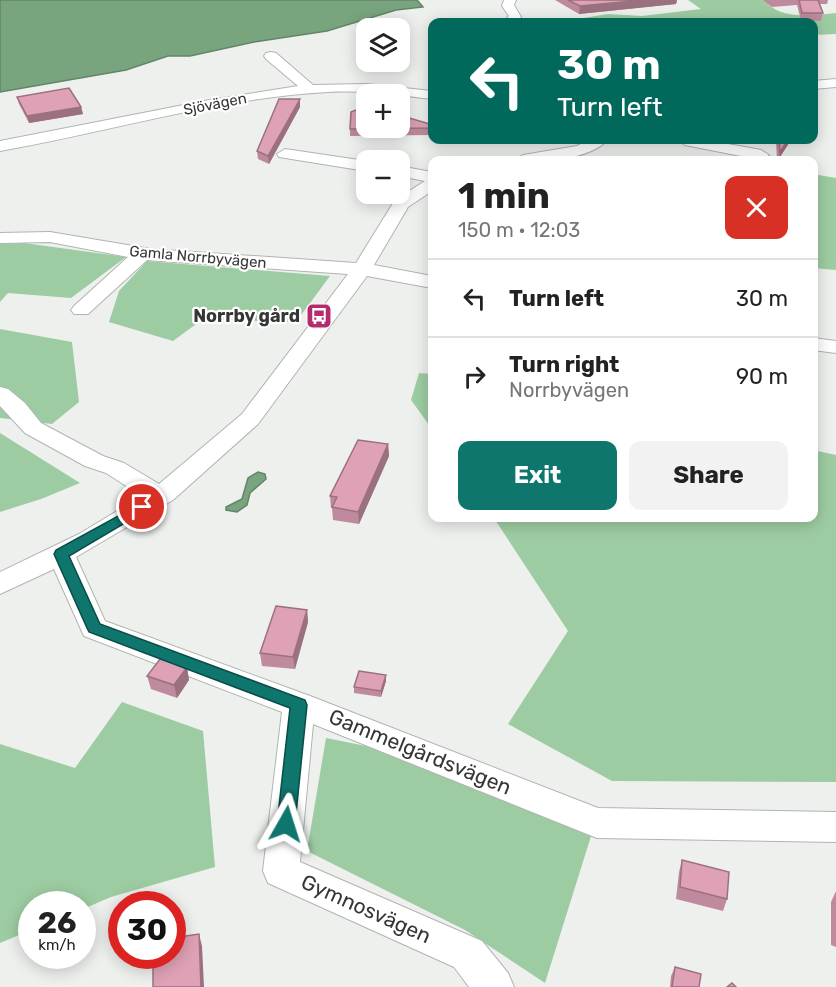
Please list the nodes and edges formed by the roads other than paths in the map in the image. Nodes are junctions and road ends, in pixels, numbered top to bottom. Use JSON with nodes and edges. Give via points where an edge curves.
{"nodes":[{"id":1,"x":509,"y":0,"type":"edge"},
{"id":2,"x":514,"y":18,"type":"edge"},
{"id":3,"x":271,"y":56,"type":"dead end"},
{"id":4,"x":836,"y":83,"type":"edge"},
{"id":5,"x":818,"y":85,"type":"edge"},
{"id":6,"x":310,"y":90,"type":"junction"},
{"id":7,"x":428,"y":94,"type":"edge"},
{"id":8,"x":592,"y":144,"type":"edge"},
{"id":9,"x":705,"y":144,"type":"edge"},
{"id":10,"x":0,"y":146,"type":"edge"},
{"id":11,"x":285,"y":154,"type":"dead end"},
{"id":12,"x":761,"y":155,"type":"dead end"},
{"id":13,"x":546,"y":156,"type":"edge"},
{"id":14,"x":356,"y":165,"type":"edge"},
{"id":15,"x":410,"y":173,"type":"edge"},
{"id":16,"x":428,"y":176,"type":"edge"},
{"id":17,"x":428,"y":187,"type":"edge"},
{"id":18,"x":0,"y":238,"type":"edge"},
{"id":19,"x":142,"y":254,"type":"junction"},
{"id":20,"x":362,"y":269,"type":"junction"},
{"id":21,"x":428,"y":281,"type":"edge"},
{"id":22,"x":81,"y":310,"type":"dead end"},
{"id":23,"x":818,"y":345,"type":"edge"},
{"id":24,"x":836,"y":347,"type":"edge"},
{"id":25,"x":0,"y":394,"type":"edge"},
{"id":26,"x":160,"y":496,"type":"junction"},
{"id":27,"x":61,"y":554,"type":"junction"},
{"id":28,"x":0,"y":584,"type":"edge"},
{"id":29,"x":299,"y":705,"type":"junction"},
{"id":30,"x":836,"y":827,"type":"edge"},
{"id":31,"x":494,"y":987,"type":"edge"}],
"edges":[{"from":1,"to":2,"type":"street"},
{"from":3,"to":6,"type":"street"},
{"from":4,"to":5,"type":"street"},
{"from":6,"to":7,"type":"street","name":"Sjövägen","via":[[384,89]]},
{"from":6,"to":10,"type":"street","name":"Sjövägen","via":[[258,95]]},
{"from":8,"to":13,"type":"street"},
{"from":9,"to":12,"type":"street"},
{"from":11,"to":14,"type":"street"},
{"from":15,"to":16,"type":"street"},
{"from":17,"to":20,"type":"street","via":[[401,204]]},
{"from":18,"to":19,"type":"street","name":"Gamla Norrbyvägen","via":[[50,237]]},
{"from":19,"to":20,"type":"street","name":"Gamla Norrbyvägen"},
{"from":19,"to":22,"type":"street"},
{"from":20,"to":21,"type":"street","name":"Gamla Norrbyvägen"},
{"from":20,"to":26,"type":"street","via":[[250,419]]},
{"from":23,"to":24,"type":"street"},
{"from":25,"to":26,"type":"street","via":[[33,428],[115,468]]},
{"from":26,"to":27,"type":"street"},
{"from":27,"to":28,"type":"street"},
{"from":27,"to":29,"type":"street","name":"Gammelgårdsvägen","via":[[94,628]]},
{"from":29,"to":30,"type":"street","name":"Gammelgårdsvägen","via":[[597,823]]},
{"from":29,"to":31,"type":"street","name":"Gymnosvägen","via":[[281,871],[468,954]]}]}
